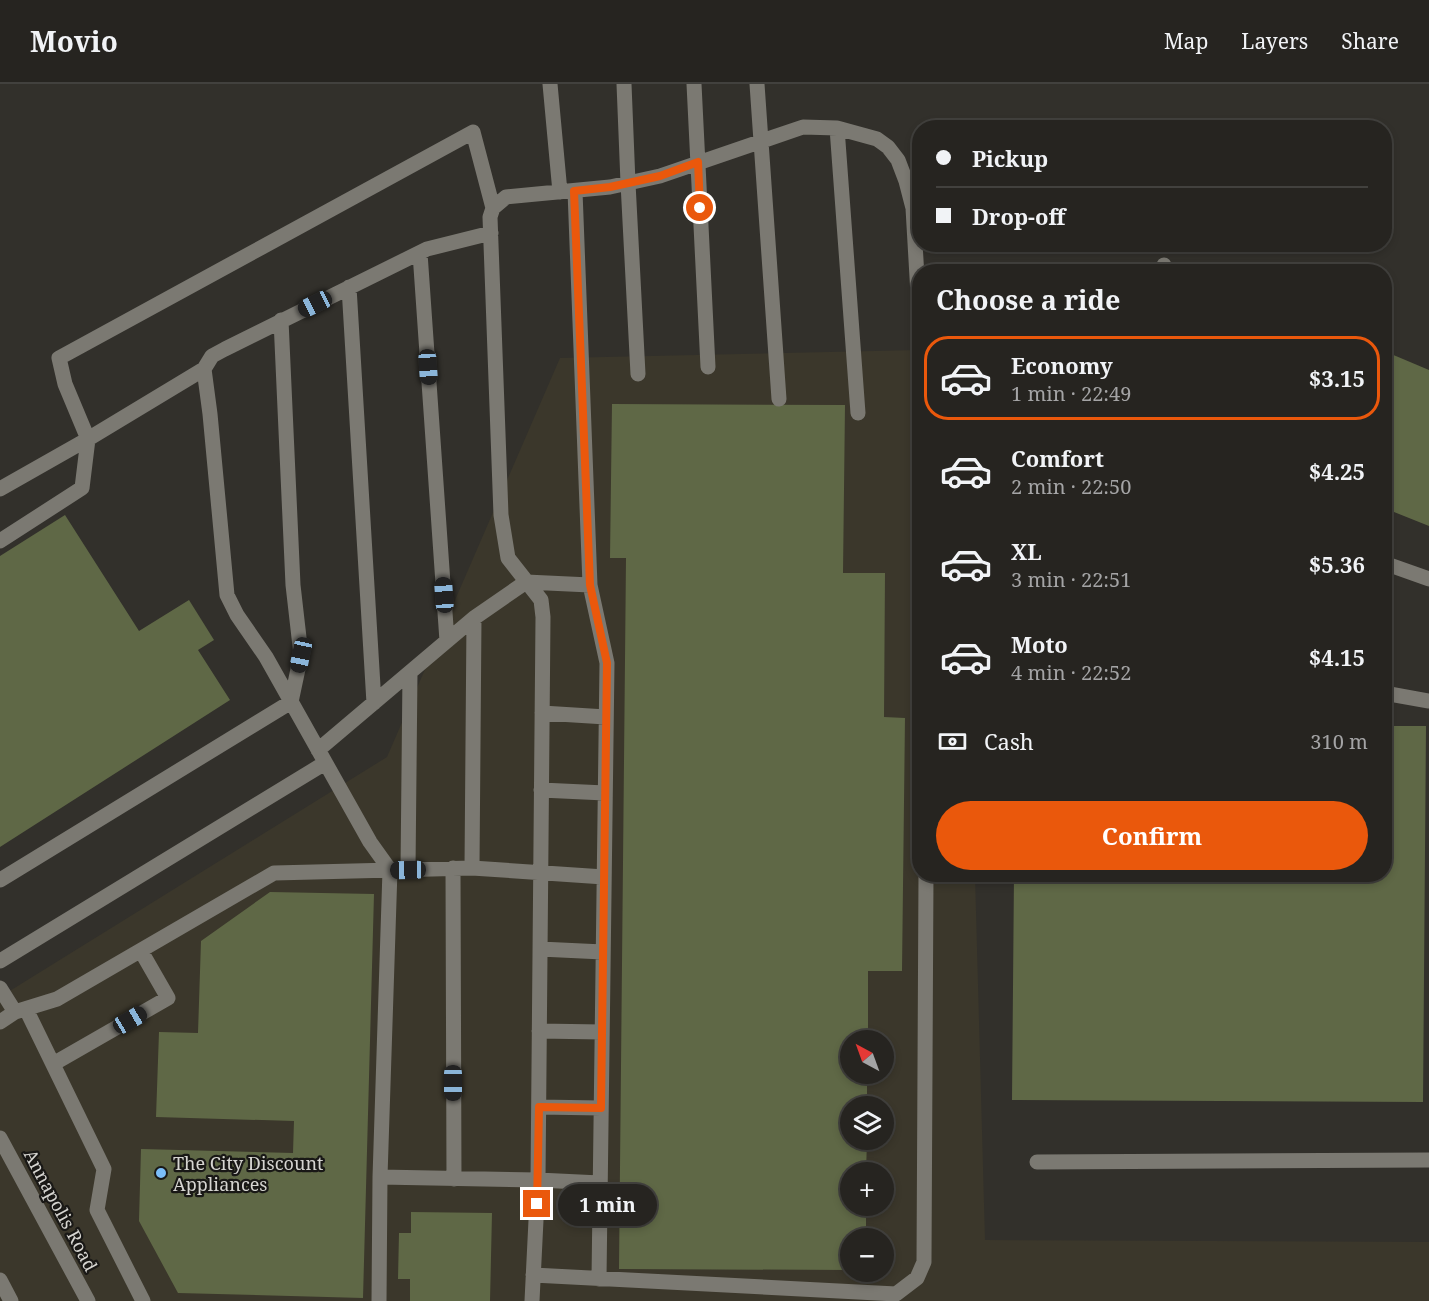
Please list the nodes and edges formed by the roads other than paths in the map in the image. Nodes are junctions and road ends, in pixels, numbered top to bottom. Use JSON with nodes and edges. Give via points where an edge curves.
{"nodes":[{"id":1,"x":550,"y":84,"type":"edge"},
{"id":2,"x":624,"y":84,"type":"edge"},
{"id":3,"x":694,"y":84,"type":"edge"},
{"id":4,"x":757,"y":84,"type":"edge"},
{"id":5,"x":837,"y":128,"type":"junction"},
{"id":6,"x":761,"y":140,"type":"junction"},
{"id":7,"x":698,"y":162,"type":"junction"},
{"id":8,"x":628,"y":183,"type":"junction"},
{"id":9,"x":567,"y":191,"type":"junction"},
{"id":10,"x":912,"y":201,"type":"edge"},
{"id":11,"x":494,"y":208,"type":"junction"},
{"id":12,"x":491,"y":233,"type":"junction"},
{"id":13,"x":420,"y":253,"type":"junction"},
{"id":14,"x":349,"y":287,"type":"junction"},
{"id":15,"x":281,"y":320,"type":"junction"},
{"id":16,"x":708,"y":367,"type":"dead end"},
{"id":17,"x":204,"y":369,"type":"junction"},
{"id":18,"x":638,"y":374,"type":"dead end"},
{"id":19,"x":779,"y":399,"type":"dead end"},
{"id":20,"x":858,"y":413,"type":"dead end"},
{"id":21,"x":88,"y":439,"type":"junction"},
{"id":22,"x":0,"y":489,"type":"edge"},
{"id":23,"x":0,"y":541,"type":"edge"},
{"id":24,"x":1392,"y":566,"type":"edge"},
{"id":25,"x":1429,"y":579,"type":"edge"},
{"id":26,"x":526,"y":582,"type":"junction"},
{"id":27,"x":590,"y":585,"type":"junction"},
{"id":28,"x":474,"y":618,"type":"junction"},
{"id":29,"x":447,"y":641,"type":"junction"},
{"id":30,"x":410,"y":672,"type":"junction"},
{"id":31,"x":1392,"y":694,"type":"edge"},
{"id":32,"x":1429,"y":701,"type":"edge"},
{"id":33,"x":291,"y":702,"type":"junction"},
{"id":34,"x":374,"y":703,"type":"junction"},
{"id":35,"x":542,"y":713,"type":"junction"},
{"id":36,"x":606,"y":717,"type":"junction"},
{"id":37,"x":322,"y":756,"type":"junction"},
{"id":38,"x":541,"y":790,"type":"junction"},
{"id":39,"x":605,"y":793,"type":"junction"},
{"id":40,"x":453,"y":868,"type":"junction"},
{"id":41,"x":472,"y":868,"type":"junction"},
{"id":42,"x":390,"y":870,"type":"junction"},
{"id":43,"x":408,"y":870,"type":"junction"},
{"id":44,"x":540,"y":873,"type":"junction"},
{"id":45,"x":604,"y":877,"type":"junction"},
{"id":46,"x":0,"y":880,"type":"edge"},
{"id":47,"x":926,"y":882,"type":"edge"},
{"id":48,"x":540,"y":950,"type":"junction"},
{"id":49,"x":141,"y":951,"type":"junction"},
{"id":50,"x":603,"y":952,"type":"junction"},
{"id":51,"x":0,"y":961,"type":"edge"},
{"id":52,"x":0,"y":988,"type":"edge"},
{"id":53,"x":21,"y":1010,"type":"junction"},
{"id":54,"x":0,"y":1022,"type":"edge"},
{"id":55,"x":539,"y":1031,"type":"junction"},
{"id":56,"x":602,"y":1032,"type":"junction"},
{"id":57,"x":53,"y":1064,"type":"junction"},
{"id":58,"x":539,"y":1107,"type":"junction"},
{"id":59,"x":601,"y":1108,"type":"junction"},
{"id":60,"x":0,"y":1138,"type":"edge"},
{"id":61,"x":5,"y":1159,"type":"edge"},
{"id":62,"x":1429,"y":1160,"type":"edge"},
{"id":63,"x":1037,"y":1162,"type":"dead end"},
{"id":64,"x":380,"y":1177,"type":"junction"},
{"id":65,"x":454,"y":1179,"type":"junction"},
{"id":66,"x":538,"y":1180,"type":"junction"},
{"id":67,"x":600,"y":1183,"type":"junction"},
{"id":68,"x":533,"y":1275,"type":"junction"},
{"id":69,"x":599,"y":1279,"type":"junction"},
{"id":70,"x":0,"y":1280,"type":"edge"},
{"id":71,"x":11,"y":1301,"type":"edge"},
{"id":72,"x":88,"y":1301,"type":"edge"},
{"id":73,"x":143,"y":1301,"type":"edge"},
{"id":74,"x":379,"y":1301,"type":"edge"},
{"id":75,"x":532,"y":1301,"type":"edge"}],
"edges":[{"from":1,"to":9,"type":"main road"},
{"from":2,"to":8,"type":"main road"},
{"from":3,"to":7,"type":"main road"},
{"from":4,"to":6,"type":"main road"},
{"from":5,"to":6,"type":"main road","via":[[803,127]]},
{"from":5,"to":10,"type":"main road","via":[[877,139],[888,147],[898,160]]},
{"from":5,"to":20,"type":"main road"},
{"from":6,"to":7,"type":"main road"},
{"from":6,"to":19,"type":"main road"},
{"from":7,"to":8,"type":"main road"},
{"from":7,"to":16,"type":"main road"},
{"from":8,"to":9,"type":"main road"},
{"from":8,"to":18,"type":"main road"},
{"from":9,"to":11,"type":"main road","via":[[506,197]]},
{"from":9,"to":27,"type":"main road"},
{"from":11,"to":12,"type":"main road"},
{"from":11,"to":21,"type":"main road","via":[[473,132],[59,358],[65,384]]},
{"from":12,"to":13,"type":"main road"},
{"from":12,"to":26,"type":"main road","via":[[501,515],[508,558]]},
{"from":13,"to":14,"type":"main road"},
{"from":13,"to":29,"type":"main road"},
{"from":14,"to":15,"type":"main road"},
{"from":14,"to":34,"type":"main road"},
{"from":15,"to":17,"type":"main road","via":[[212,356]]},
{"from":15,"to":33,"type":"main road","via":[[293,585],[301,655]]},
{"from":17,"to":21,"type":"main road"},
{"from":17,"to":33,"type":"main road","via":[[227,595]]},
{"from":21,"to":22,"type":"main road"},
{"from":21,"to":23,"type":"main road","via":[[82,488]]},
{"from":24,"to":25,"type":"main road"},
{"from":26,"to":27,"type":"main road"},
{"from":26,"to":28,"type":"main road"},
{"from":26,"to":35,"type":"main road","via":[[541,600]]},
{"from":27,"to":36,"type":"main road","via":[[607,663]]},
{"from":28,"to":29,"type":"main road"},
{"from":28,"to":41,"type":"main road"},
{"from":29,"to":30,"type":"main road"},
{"from":30,"to":34,"type":"main road"},
{"from":30,"to":43,"type":"main road"},
{"from":31,"to":32,"type":"main road"},
{"from":33,"to":37,"type":"main road"},
{"from":33,"to":46,"type":"main road"},
{"from":34,"to":37,"type":"main road"},
{"from":35,"to":36,"type":"main road"},
{"from":35,"to":38,"type":"main road"},
{"from":36,"to":39,"type":"main road"},
{"from":37,"to":42,"type":"main road"},
{"from":37,"to":51,"type":"main road"},
{"from":38,"to":39,"type":"main road"},
{"from":38,"to":44,"type":"main road"},
{"from":39,"to":45,"type":"main road"},
{"from":40,"to":41,"type":"main road"},
{"from":40,"to":43,"type":"main road"},
{"from":40,"to":65,"type":"main road"},
{"from":41,"to":44,"type":"main road"},
{"from":42,"to":43,"type":"main road"},
{"from":42,"to":49,"type":"main road","via":[[274,873]]},
{"from":42,"to":64,"type":"main road"},
{"from":44,"to":45,"type":"main road"},
{"from":44,"to":48,"type":"main road"},
{"from":45,"to":50,"type":"main road"},
{"from":47,"to":69,"type":"main road","via":[[924,1262],[916,1278],[896,1294]]},
{"from":48,"to":50,"type":"main road"},
{"from":48,"to":55,"type":"main road"},
{"from":49,"to":53,"type":"main road","via":[[57,999]]},
{"from":49,"to":57,"type":"main road","via":[[168,998]]},
{"from":50,"to":56,"type":"main road"},
{"from":52,"to":53,"type":"main road"},
{"from":53,"to":54,"type":"main road"},
{"from":53,"to":57,"type":"main road"},
{"from":55,"to":56,"type":"main road"},
{"from":55,"to":58,"type":"main road"},
{"from":56,"to":59,"type":"main road"},
{"from":57,"to":73,"type":"main road","via":[[104,1169],[97,1210]]},
{"from":58,"to":59,"type":"main road"},
{"from":58,"to":66,"type":"main road"},
{"from":59,"to":67,"type":"main road"},
{"from":60,"to":61,"type":"main road","name":"Annapolis Road"},
{"from":61,"to":72,"type":"main road","name":"Annapolis Road"},
{"from":62,"to":63,"type":"main road"},
{"from":64,"to":65,"type":"main road"},
{"from":64,"to":74,"type":"main road"},
{"from":65,"to":66,"type":"main road"},
{"from":66,"to":67,"type":"main road"},
{"from":66,"to":68,"type":"main road"},
{"from":67,"to":69,"type":"main road"},
{"from":68,"to":69,"type":"main road"},
{"from":68,"to":75,"type":"main road"},
{"from":70,"to":71,"type":"main road"}]}
